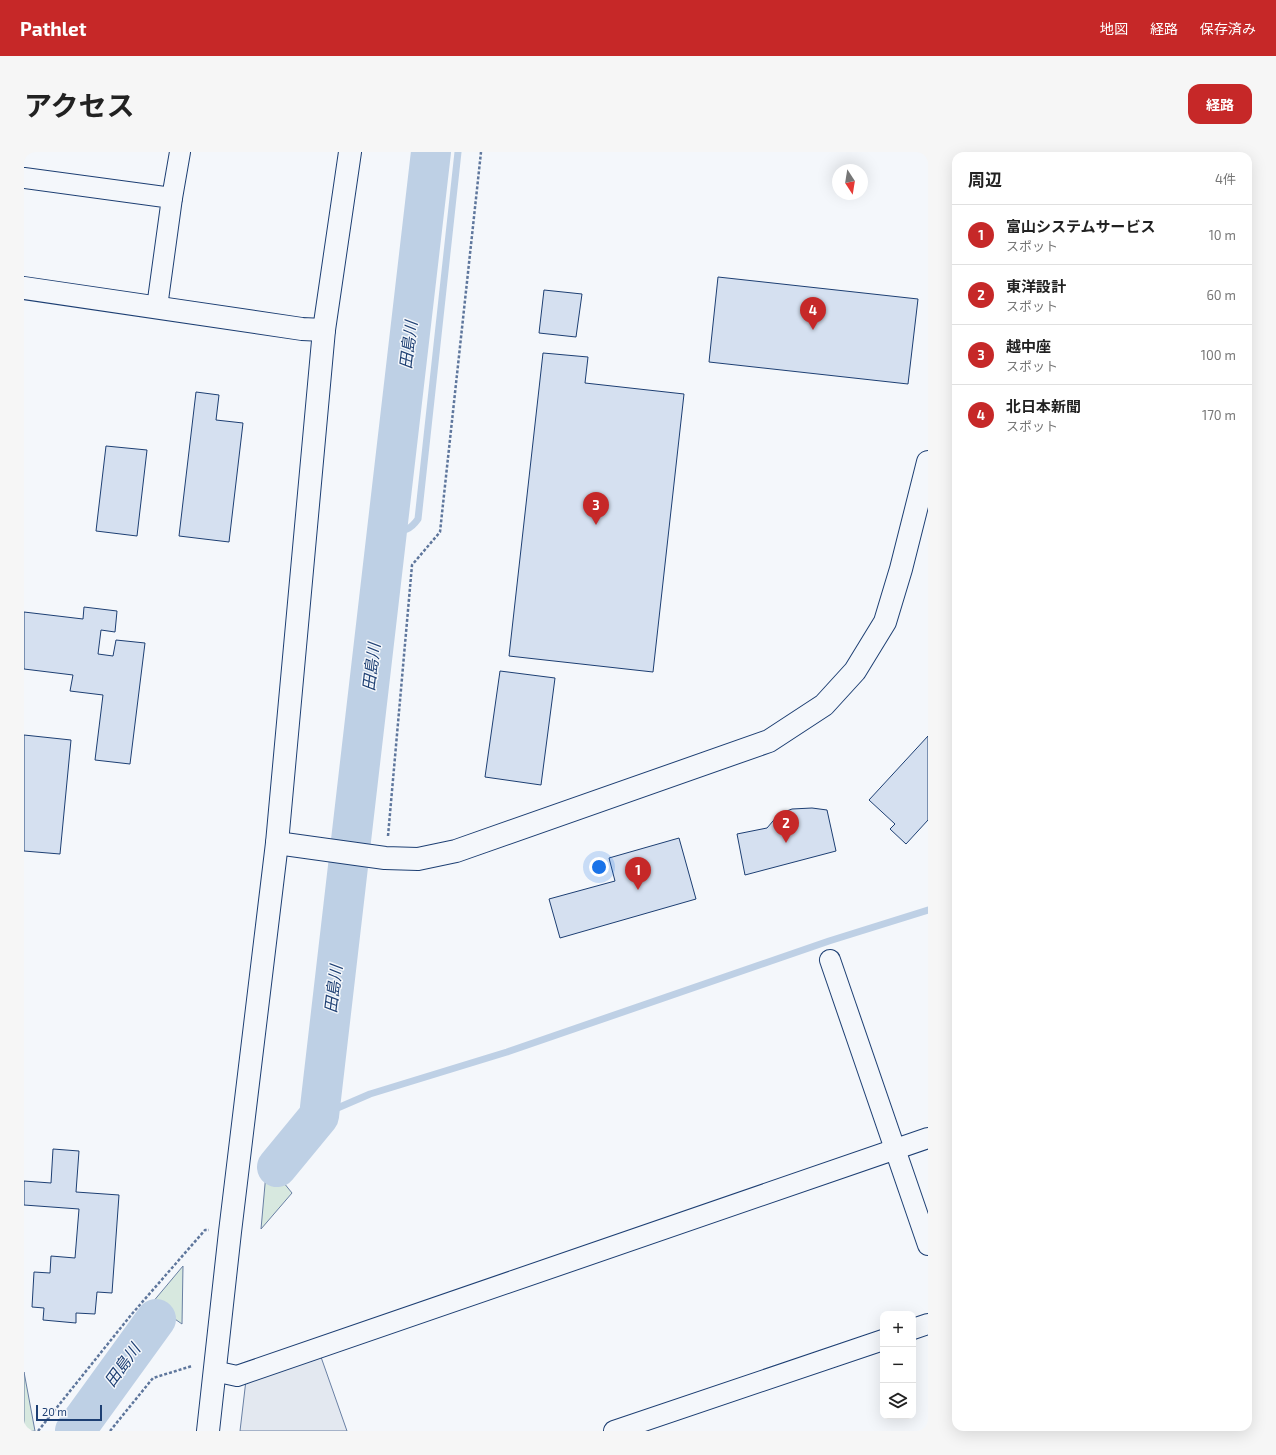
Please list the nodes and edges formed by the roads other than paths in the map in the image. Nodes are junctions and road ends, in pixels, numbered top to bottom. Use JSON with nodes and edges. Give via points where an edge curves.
{"nodes":[{"id":1,"x":180,"y":152,"type":"edge"},
{"id":2,"x":349,"y":152,"type":"edge"},
{"id":3,"x":24,"y":178,"type":"edge"},
{"id":4,"x":172,"y":198,"type":"junction"},
{"id":5,"x":24,"y":288,"type":"edge"},
{"id":6,"x":157,"y":307,"type":"junction"},
{"id":7,"x":324,"y":330,"type":"junction"},
{"id":8,"x":928,"y":462,"type":"edge"},
{"id":9,"x":277,"y":843,"type":"junction"},
{"id":10,"x":830,"y":960,"type":"dead end"},
{"id":11,"x":928,"y":1138,"type":"edge"},
{"id":12,"x":895,"y":1150,"type":"junction"},
{"id":13,"x":928,"y":1245,"type":"edge"},
{"id":14,"x":928,"y":1324,"type":"edge"},
{"id":15,"x":916,"y":1328,"type":"edge"},
{"id":16,"x":880,"y":1341,"type":"edge"},
{"id":17,"x":214,"y":1371,"type":"junction"},
{"id":18,"x":208,"y":1431,"type":"edge"},
{"id":19,"x":614,"y":1431,"type":"edge"}],
"edges":[{"from":1,"to":4,"type":"street"},
{"from":2,"to":7,"type":"street"},
{"from":3,"to":4,"type":"street"},
{"from":4,"to":6,"type":"street"},
{"from":5,"to":6,"type":"street"},
{"from":6,"to":7,"type":"street","via":[[302,329]]},
{"from":7,"to":9,"type":"street"},
{"from":8,"to":9,"type":"street","via":[[885,622],[855,671],[824,706],[769,741],[456,851],[418,859],[380,857]]},
{"from":9,"to":17,"type":"street"},
{"from":10,"to":12,"type":"street"},
{"from":11,"to":12,"type":"street"},
{"from":12,"to":13,"type":"street"},
{"from":12,"to":17,"type":"street","via":[[237,1376]]},
{"from":14,"to":15,"type":"street"},
{"from":16,"to":19,"type":"street"},
{"from":17,"to":18,"type":"street"}]}
